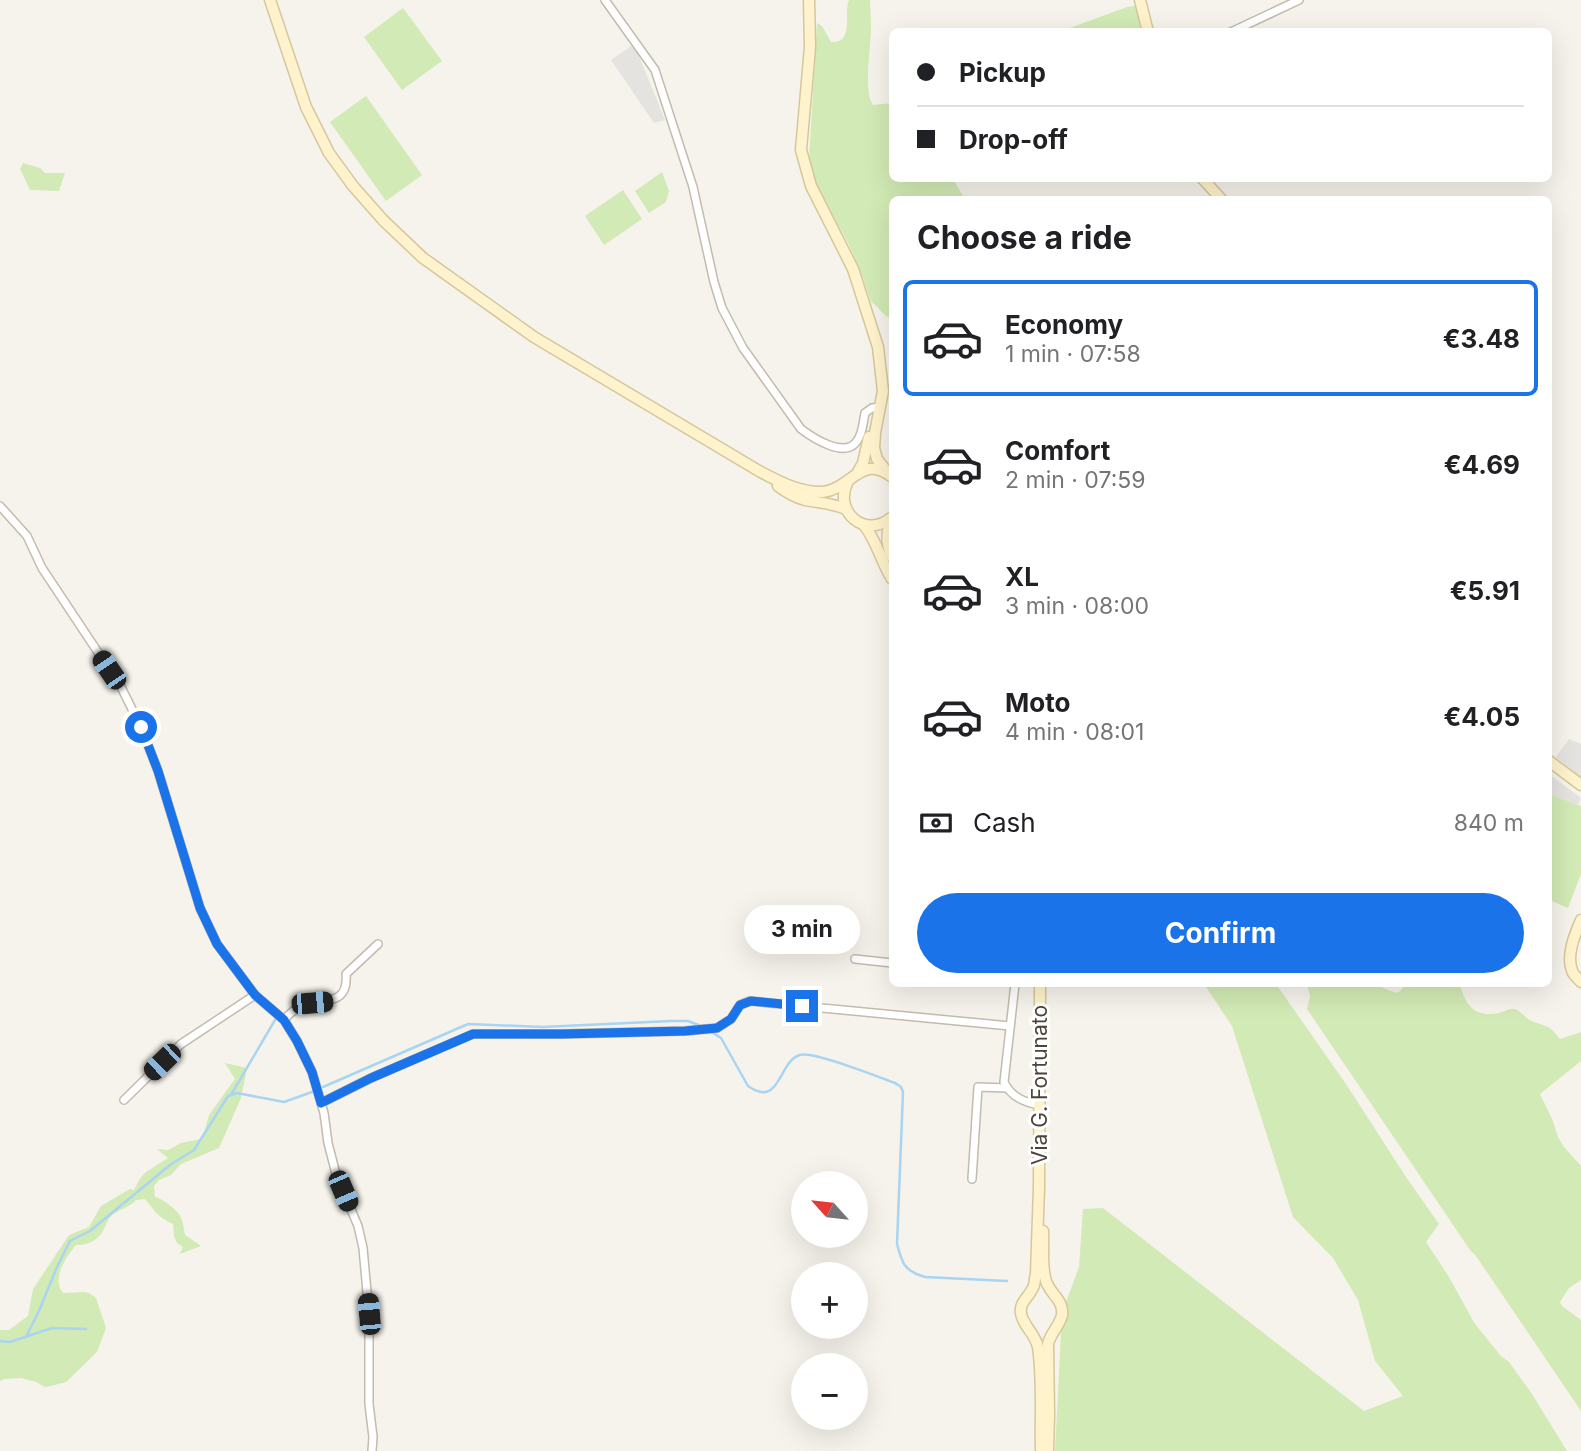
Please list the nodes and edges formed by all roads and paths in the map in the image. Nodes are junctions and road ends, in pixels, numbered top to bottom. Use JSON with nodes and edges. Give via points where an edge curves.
{"nodes":[{"id":1,"x":270,"y":0,"type":"edge"},
{"id":2,"x":605,"y":0,"type":"edge"},
{"id":3,"x":809,"y":0,"type":"edge"},
{"id":4,"x":1140,"y":0,"type":"edge"},
{"id":5,"x":1300,"y":0,"type":"edge"},
{"id":6,"x":1147,"y":28,"type":"edge"},
{"id":7,"x":1240,"y":28,"type":"edge"},
{"id":8,"x":1206,"y":182,"type":"edge"},
{"id":9,"x":1218,"y":196,"type":"edge"},
{"id":10,"x":879,"y":413,"type":"junction"},
{"id":11,"x":759,"y":471,"type":"junction"},
{"id":12,"x":858,"y":472,"type":"junction"},
{"id":13,"x":889,"y":474,"type":"edge"},
{"id":14,"x":889,"y":475,"type":"edge"},
{"id":15,"x":848,"y":481,"type":"junction"},
{"id":16,"x":0,"y":506,"type":"edge"},
{"id":17,"x":846,"y":509,"type":"junction"},
{"id":18,"x":889,"y":520,"type":"edge"},
{"id":19,"x":864,"y":525,"type":"junction"},
{"id":20,"x":889,"y":526,"type":"edge"},
{"id":21,"x":889,"y":547,"type":"edge"},
{"id":22,"x":889,"y":574,"type":"edge"},
{"id":23,"x":1552,"y":763,"type":"edge"},
{"id":24,"x":1581,"y":785,"type":"edge"},
{"id":25,"x":1581,"y":919,"type":"edge"},
{"id":26,"x":378,"y":944,"type":"dead end"},
{"id":27,"x":855,"y":959,"type":"dead end"},
{"id":28,"x":889,"y":963,"type":"edge"},
{"id":29,"x":1581,"y":982,"type":"edge"},
{"id":30,"x":1015,"y":987,"type":"edge"},
{"id":31,"x":1040,"y":987,"type":"edge"},
{"id":32,"x":255,"y":995,"type":"junction"},
{"id":33,"x":284,"y":1020,"type":"junction"},
{"id":34,"x":1010,"y":1026,"type":"junction"},
{"id":35,"x":1007,"y":1088,"type":"junction"},
{"id":36,"x":124,"y":1100,"type":"dead end"},
{"id":37,"x":321,"y":1103,"type":"junction"},
{"id":38,"x":1040,"y":1105,"type":"junction"},
{"id":39,"x":972,"y":1179,"type":"dead end"},
{"id":40,"x":1039,"y":1187,"type":"junction"},
{"id":41,"x":1029,"y":1294,"type":"junction"},
{"id":42,"x":1054,"y":1294,"type":"junction"},
{"id":43,"x":1056,"y":1326,"type":"junction"},
{"id":44,"x":1030,"y":1329,"type":"junction"},
{"id":45,"x":372,"y":1451,"type":"edge"},
{"id":46,"x":1041,"y":1451,"type":"edge"},
{"id":47,"x":1048,"y":1451,"type":"edge"}],
"edges":[{"from":1,"to":11,"type":"main road","via":[[306,107],[329,153],[383,220],[423,258],[534,337]]},
{"from":2,"to":10,"type":"street","via":[[655,70],[693,187],[722,308],[754,365],[801,429],[839,448],[852,447],[861,434],[865,413],[872,408]]},
{"from":3,"to":10,"type":"main road","via":[[802,150],[811,186],[853,269],[878,347],[883,391]]},
{"from":4,"to":6,"type":"main road"},
{"from":5,"to":7,"type":"street"},
{"from":8,"to":9,"type":"main road"},
{"from":10,"to":12,"type":"main road"},
{"from":10,"to":13,"type":"main road","via":[[875,454]]},
{"from":11,"to":15,"type":"main road","via":[[800,489],[820,492]]},
{"from":11,"to":17,"type":"main road","via":[[793,496]]},
{"from":12,"to":14,"type":"main road","via":[[874,468]]},
{"from":12,"to":15,"type":"main road"},
{"from":15,"to":17,"type":"main road"},
{"from":16,"to":32,"type":"street","via":[[27,536],[42,568],[121,687],[158,771],[200,908],[217,944]]},
{"from":17,"to":19,"type":"main road"},
{"from":18,"to":19,"type":"main road","via":[[878,526]]},
{"from":19,"to":22,"type":"main road"},
{"from":20,"to":21,"type":"main road"},
{"from":23,"to":24,"type":"main road"},
{"from":25,"to":29,"type":"main road","via":[[1571,961]]},
{"from":26,"to":33,"type":"street","via":[[346,974],[338,998],[300,1007]]},
{"from":27,"to":28,"type":"street"},
{"from":30,"to":34,"type":"street"},
{"from":31,"to":38,"type":"main road","name":"Via G. Fortunato"},
{"from":32,"to":33,"type":"street"},
{"from":32,"to":36,"type":"street","via":[[181,1044]]},
{"from":33,"to":37,"type":"street","via":[[312,1072]]},
{"from":34,"to":35,"type":"street"},
{"from":34,"to":37,"type":"street","via":[[751,1001],[740,1005],[731,1019],[717,1028],[473,1034]]},
{"from":35,"to":38,"type":"street","via":[[1024,1101]]},
{"from":35,"to":39,"type":"street","via":[[978,1087]]},
{"from":37,"to":45,"type":"street","via":[[336,1174],[358,1226],[362,1248],[369,1314]]},
{"from":38,"to":40,"type":"main road","name":"Via G. Fortunato"},
{"from":40,"to":41,"type":"main road","via":[[1036,1274]]},
{"from":40,"to":42,"type":"main road","via":[[1045,1279]]},
{"from":41,"to":42,"type":"main road","via":[[1041,1290]]},
{"from":41,"to":44,"type":"main road","via":[[1020,1312]]},
{"from":42,"to":43,"type":"main road","via":[[1062,1306]]},
{"from":43,"to":44,"type":"main road","via":[[1044,1332]]},
{"from":43,"to":47,"type":"main road","via":[[1048,1344]]},
{"from":44,"to":46,"type":"main road","via":[[1038,1344]]}]}
